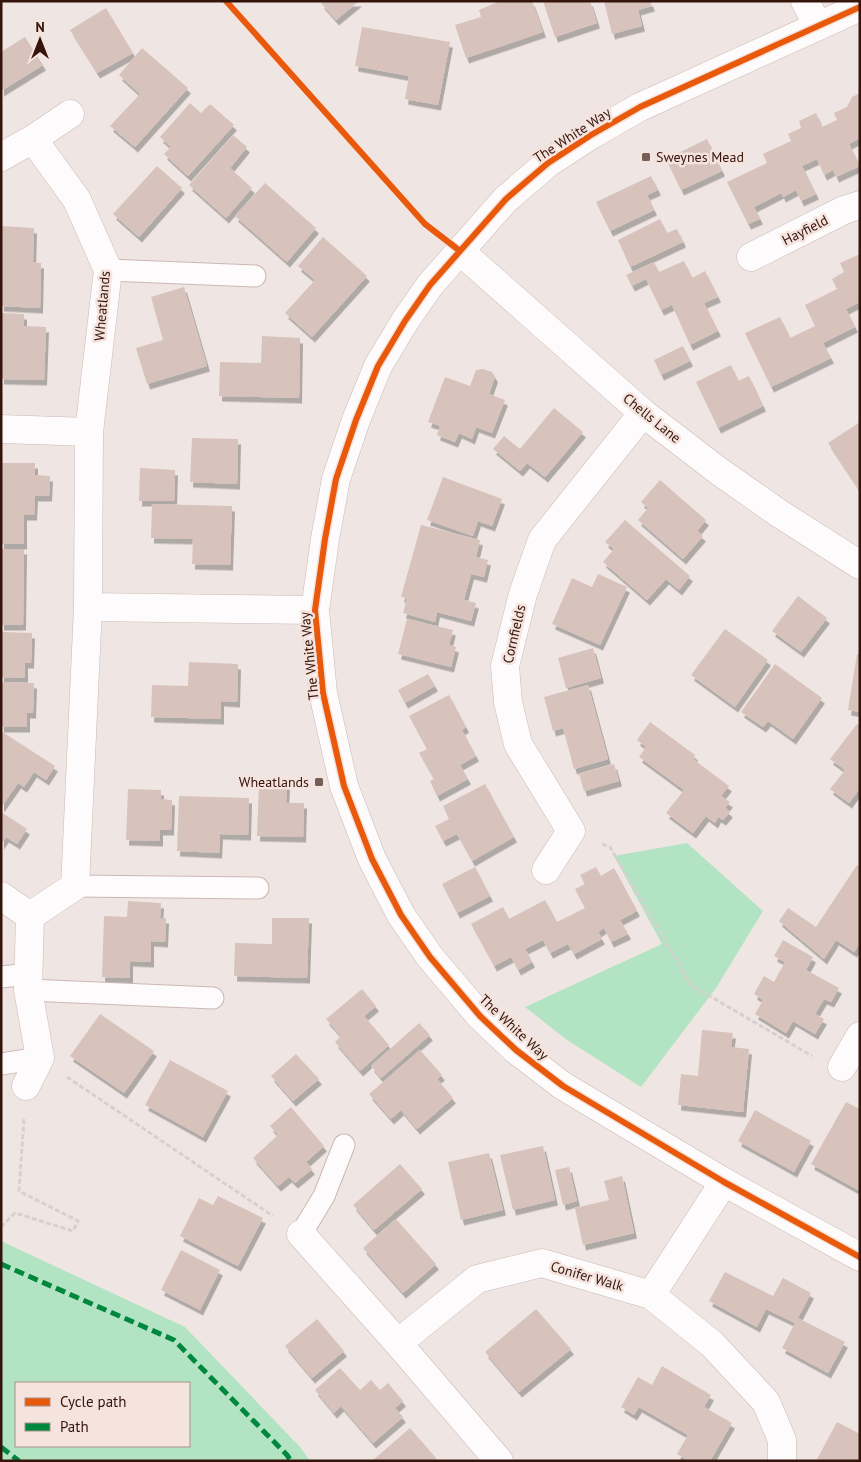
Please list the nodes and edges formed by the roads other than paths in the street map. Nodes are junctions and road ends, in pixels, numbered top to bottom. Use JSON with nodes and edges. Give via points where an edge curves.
{"nodes":[{"id":1,"x":805,"y":1,"type":"edge"},
{"id":2,"x":860,"y":7,"type":"edge"},
{"id":3,"x":818,"y":26,"type":"junction"},
{"id":4,"x":70,"y":114,"type":"dead end"},
{"id":5,"x":32,"y":139,"type":"junction"},
{"id":6,"x":1,"y":157,"type":"edge"},
{"id":7,"x":860,"y":205,"type":"edge"},
{"id":8,"x":460,"y":251,"type":"junction"},
{"id":9,"x":751,"y":257,"type":"dead end"},
{"id":10,"x":108,"y":270,"type":"junction"},
{"id":11,"x":254,"y":276,"type":"dead end"},
{"id":12,"x":643,"y":413,"type":"junction"},
{"id":13,"x":1,"y":429,"type":"edge"},
{"id":14,"x":89,"y":432,"type":"junction"},
{"id":15,"x":860,"y":565,"type":"edge"},
{"id":16,"x":88,"y":607,"type":"junction"},
{"id":17,"x":316,"y":610,"type":"junction"},
{"id":18,"x":546,"y":870,"type":"dead end"},
{"id":19,"x":75,"y":886,"type":"junction"},
{"id":20,"x":258,"y":888,"type":"dead end"},
{"id":21,"x":1,"y":896,"type":"edge"},
{"id":22,"x":30,"y":916,"type":"junction"},
{"id":23,"x":1,"y":976,"type":"edge"},
{"id":24,"x":28,"y":982,"type":"junction"},
{"id":25,"x":213,"y":998,"type":"dead end"},
{"id":26,"x":860,"y":1036,"type":"edge"},
{"id":27,"x":40,"y":1058,"type":"junction"},
{"id":28,"x":1,"y":1064,"type":"edge"},
{"id":29,"x":842,"y":1068,"type":"road end"},
{"id":30,"x":26,"y":1086,"type":"road end"},
{"id":31,"x":344,"y":1145,"type":"dead end"},
{"id":32,"x":724,"y":1182,"type":"junction"},
{"id":33,"x":301,"y":1234,"type":"joint"},
{"id":34,"x":860,"y":1257,"type":"edge"},
{"id":35,"x":651,"y":1295,"type":"junction"},
{"id":36,"x":398,"y":1343,"type":"junction"},
{"id":37,"x":499,"y":1461,"type":"edge"},
{"id":38,"x":782,"y":1461,"type":"edge"}],
"edges":[{"from":1,"to":3,"type":"street"},
{"from":2,"to":3,"type":"street","name":"The White Way"},
{"from":3,"to":8,"type":"street","name":"The White Way","via":[[640,107],[591,135],[548,163],[506,199]]},
{"from":4,"to":5,"type":"street"},
{"from":5,"to":6,"type":"street"},
{"from":5,"to":10,"type":"street","name":"Wheatlands","via":[[77,200]]},
{"from":7,"to":9,"type":"street","name":"Hayfield"},
{"from":8,"to":12,"type":"street","name":"Chells Lane"},
{"from":8,"to":17,"type":"street","name":"The White Way","via":[[405,320],[378,366],[356,420],[336,478]]},
{"from":10,"to":11,"type":"lane"},
{"from":10,"to":14,"type":"street","name":"Wheatlands"},
{"from":12,"to":15,"type":"street","name":"Chells Lane","via":[[720,472]]},
{"from":12,"to":18,"type":"street","name":"Cornfields","via":[[542,540],[523,594],[505,666],[508,702],[518,744],[572,831]]},
{"from":13,"to":14,"type":"street"},
{"from":14,"to":16,"type":"street","name":"Wheatlands"},
{"from":16,"to":17,"type":"street"},
{"from":16,"to":19,"type":"street","name":"Wheatlands"},
{"from":17,"to":32,"type":"street","name":"The White Way","via":[[323,693],[344,786],[372,859],[401,914],[430,957],[480,1016],[555,1080]]},
{"from":19,"to":20,"type":"lane"},
{"from":19,"to":22,"type":"street"},
{"from":21,"to":22,"type":"street"},
{"from":22,"to":24,"type":"street"},
{"from":23,"to":24,"type":"lane"},
{"from":24,"to":25,"type":"lane"},
{"from":24,"to":27,"type":"street"},
{"from":26,"to":29,"type":"street"},
{"from":27,"to":28,"type":"lane"},
{"from":27,"to":30,"type":"street"},
{"from":31,"to":33,"type":"lane","via":[[324,1196]]},
{"from":32,"to":34,"type":"street","name":"The White Way"},
{"from":32,"to":35,"type":"street"},
{"from":33,"to":36,"type":"street"},
{"from":35,"to":36,"type":"street","name":"Conifer Walk","via":[[542,1263],[477,1278]]},
{"from":35,"to":38,"type":"street","name":"Conifer Walk","via":[[712,1344],[766,1402],[782,1440]]},
{"from":36,"to":37,"type":"street"}]}
